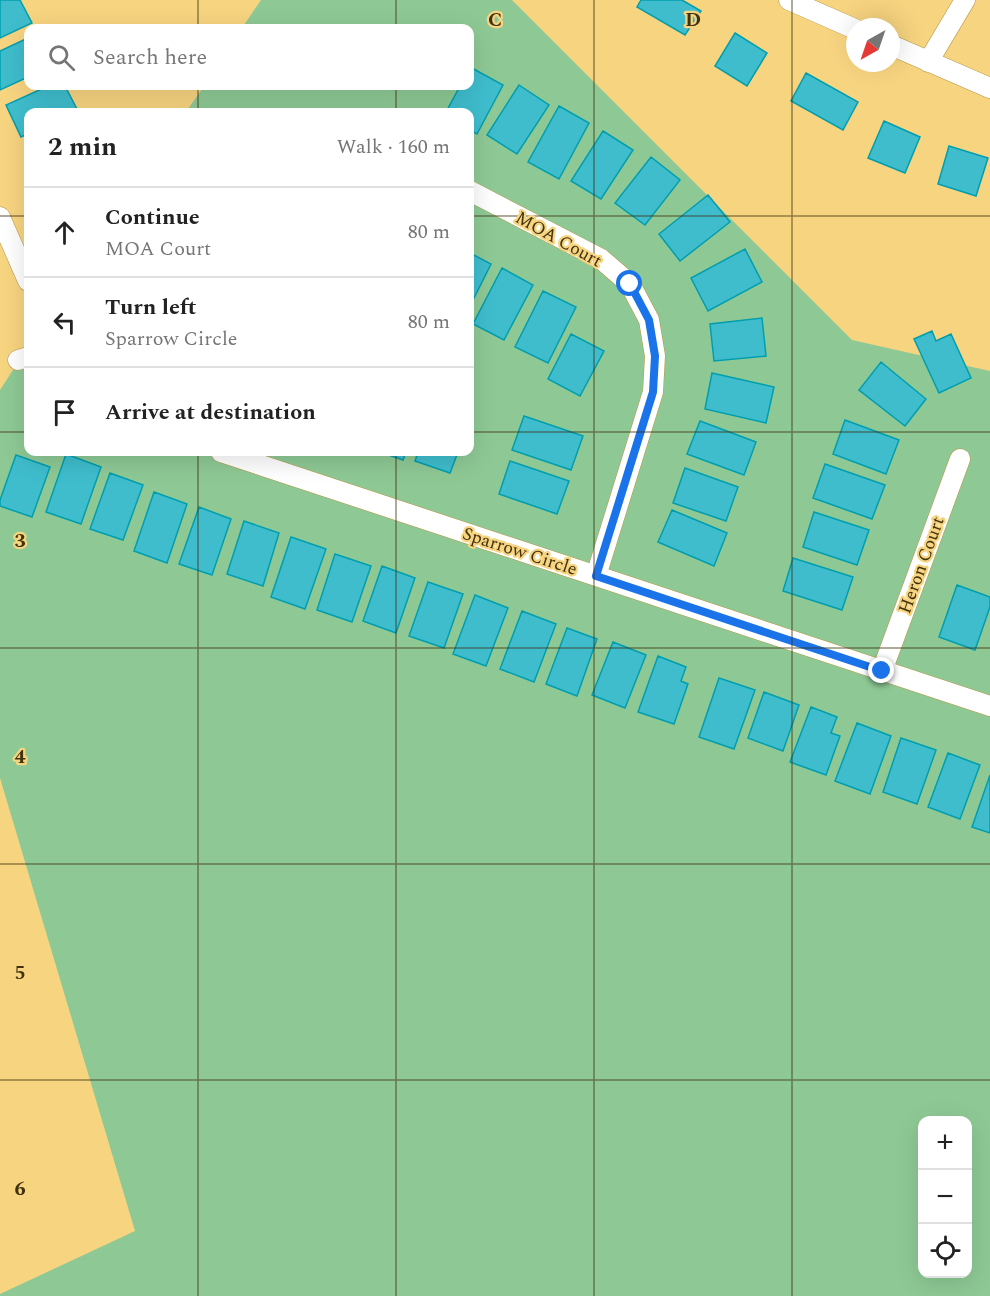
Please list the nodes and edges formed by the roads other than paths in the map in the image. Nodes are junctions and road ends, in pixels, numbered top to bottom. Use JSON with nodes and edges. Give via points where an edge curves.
{"nodes":[{"id":1,"x":789,"y":0,"type":"edge"},
{"id":2,"x":965,"y":0,"type":"edge"},
{"id":3,"x":846,"y":25,"type":"edge"},
{"id":4,"x":900,"y":49,"type":"edge"},
{"id":5,"x":928,"y":62,"type":"junction"},
{"id":6,"x":990,"y":88,"type":"edge"},
{"id":7,"x":474,"y":193,"type":"edge"},
{"id":8,"x":0,"y":217,"type":"edge"},
{"id":9,"x":24,"y":272,"type":"edge"},
{"id":10,"x":232,"y":456,"type":"edge"},
{"id":11,"x":960,"y":459,"type":"dead end"},
{"id":12,"x":596,"y":576,"type":"junction"},
{"id":13,"x":882,"y":671,"type":"junction"},
{"id":14,"x":990,"y":706,"type":"edge"}],
"edges":[{"from":1,"to":3,"type":"street"},
{"from":2,"to":5,"type":"street"},
{"from":4,"to":5,"type":"street"},
{"from":5,"to":6,"type":"street"},
{"from":7,"to":12,"type":"street","name":"MOA Court","via":[[601,259],[630,284],[649,320],[655,356],[653,392]]},
{"from":8,"to":9,"type":"street"},
{"from":10,"to":12,"type":"street","name":"Sparrow Circle"},
{"from":11,"to":13,"type":"street","name":"Heron Court"},
{"from":12,"to":13,"type":"street","name":"Sparrow Circle"},
{"from":13,"to":14,"type":"street","name":"Sparrow Circle"}]}
